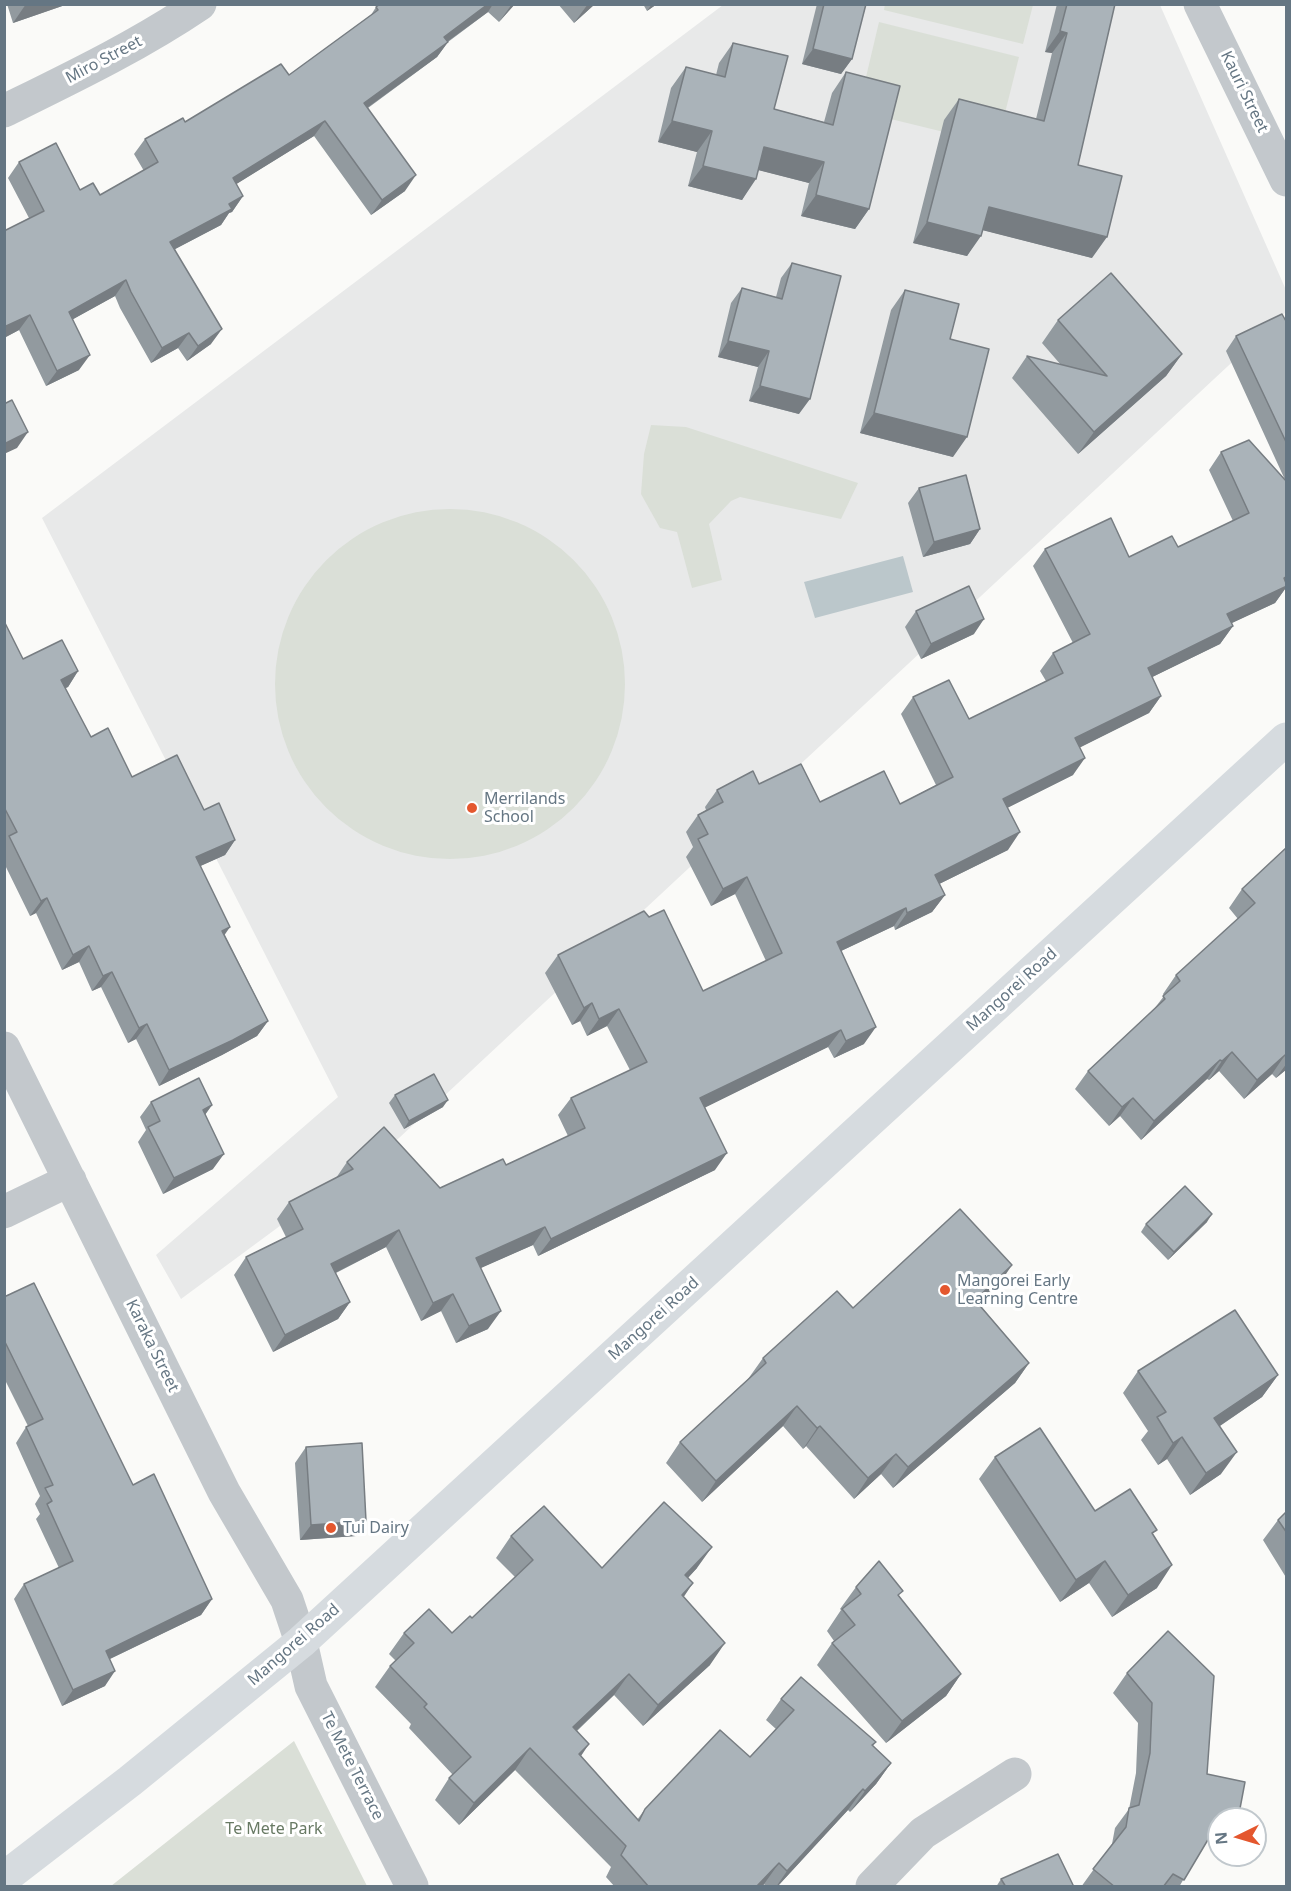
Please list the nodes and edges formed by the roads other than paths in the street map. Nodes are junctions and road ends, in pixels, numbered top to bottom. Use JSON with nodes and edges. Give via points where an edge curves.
{"nodes":[{"id":1,"x":200,"y":4,"type":"edge"},
{"id":2,"x":1209,"y":8,"type":"edge"},
{"id":3,"x":4,"y":111,"type":"edge"},
{"id":4,"x":1287,"y":180,"type":"edge"},
{"id":5,"x":1287,"y":739,"type":"edge"},
{"id":6,"x":4,"y":1048,"type":"edge"},
{"id":7,"x":70,"y":1180,"type":"junction"},
{"id":8,"x":4,"y":1212,"type":"edge"},
{"id":9,"x":301,"y":1642,"type":"junction"},
{"id":10,"x":1015,"y":1774,"type":"dead end"},
{"id":11,"x":4,"y":1878,"type":"edge"},
{"id":12,"x":412,"y":1887,"type":"edge"},
{"id":13,"x":872,"y":1887,"type":"edge"}],
"edges":[{"from":1,"to":3,"type":"street","name":"Miro Street","via":[[108,59]]},
{"from":2,"to":4,"type":"street","name":"Kauri Street"},
{"from":5,"to":9,"type":"main road","name":"Mangorei Road"},
{"from":6,"to":7,"type":"street","name":"Karaka Street"},
{"from":7,"to":8,"type":"street"},
{"from":7,"to":9,"type":"street","name":"Karaka Street","via":[[224,1492],[287,1600]]},
{"from":9,"to":11,"type":"main road","name":"Mangorei Road"},
{"from":9,"to":12,"type":"street","name":"Te Mete Terrace","via":[[311,1686]]},
{"from":10,"to":13,"type":"street","via":[[923,1833]]}]}
